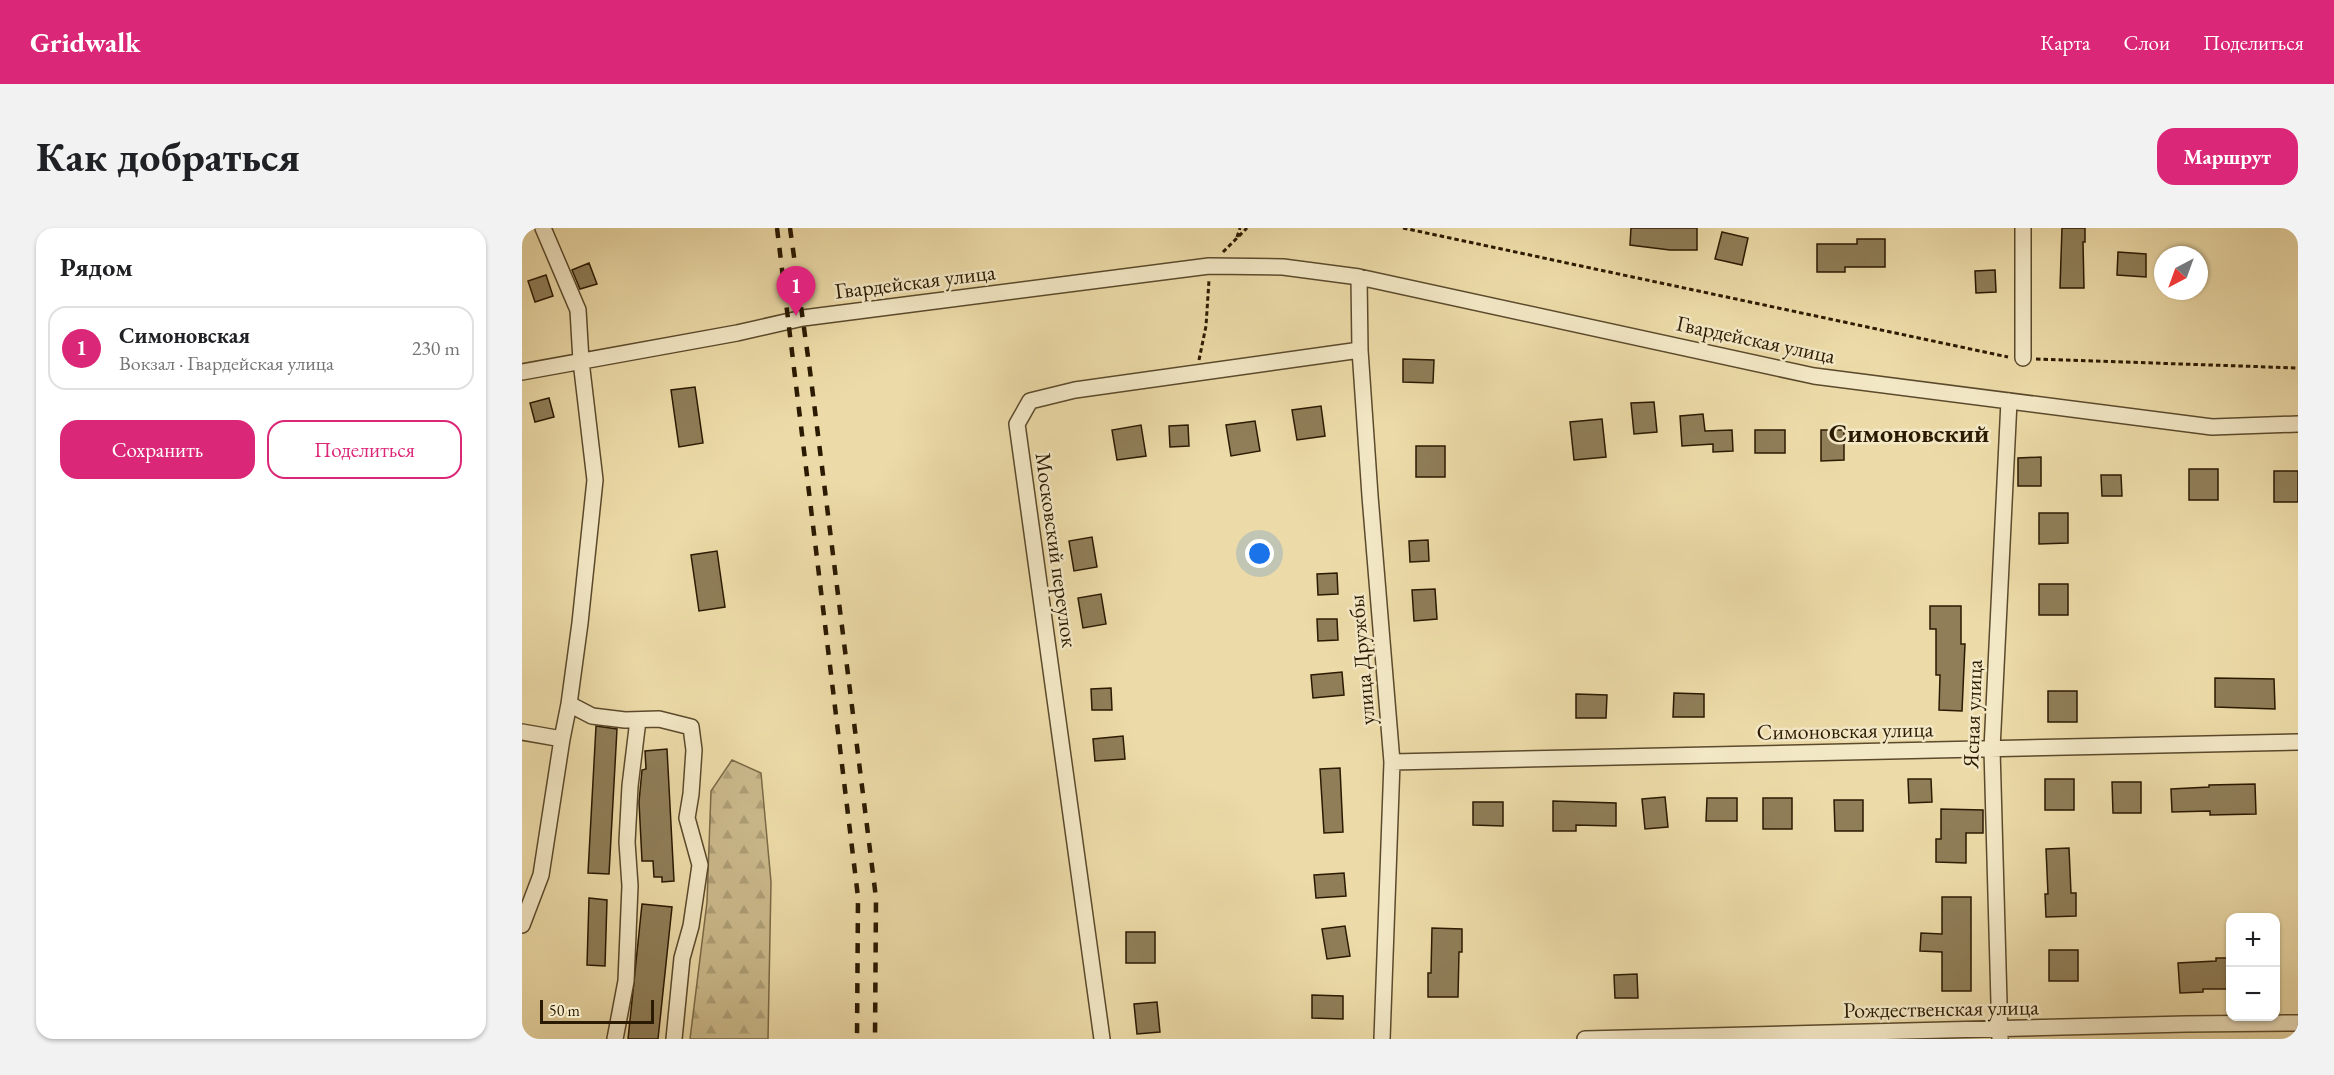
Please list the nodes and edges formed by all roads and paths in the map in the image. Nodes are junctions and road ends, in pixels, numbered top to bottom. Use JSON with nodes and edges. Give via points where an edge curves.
{"nodes":[{"id":1,"x":543,"y":228,"type":"edge"},
{"id":2,"x":1240,"y":228,"type":"edge"},
{"id":3,"x":1247,"y":228,"type":"edge"},
{"id":4,"x":1403,"y":228,"type":"edge"},
{"id":5,"x":2023,"y":228,"type":"edge"},
{"id":6,"x":1237,"y":238,"type":"junction"},
{"id":7,"x":1209,"y":266,"type":"junction"},
{"id":8,"x":1359,"y":277,"type":"junction"},
{"id":9,"x":1360,"y":350,"type":"junction"},
{"id":10,"x":2023,"y":358,"type":"junction"},
{"id":11,"x":581,"y":361,"type":"junction"},
{"id":12,"x":2298,"y":368,"type":"edge"},
{"id":13,"x":522,"y":372,"type":"edge"},
{"id":14,"x":1196,"y":373,"type":"junction"},
{"id":15,"x":2009,"y":401,"type":"junction"},
{"id":16,"x":2298,"y":424,"type":"edge"},
{"id":17,"x":569,"y":704,"type":"junction"},
{"id":18,"x":638,"y":720,"type":"junction"},
{"id":19,"x":522,"y":732,"type":"edge"},
{"id":20,"x":562,"y":739,"type":"junction"},
{"id":21,"x":2298,"y":742,"type":"edge"},
{"id":22,"x":1992,"y":749,"type":"junction"},
{"id":23,"x":1392,"y":762,"type":"junction"},
{"id":24,"x":522,"y":925,"type":"edge"},
{"id":25,"x":2298,"y":1023,"type":"edge"},
{"id":26,"x":1999,"y":1034,"type":"edge"},
{"id":27,"x":615,"y":1039,"type":"edge"},
{"id":28,"x":675,"y":1039,"type":"edge"},
{"id":29,"x":1102,"y":1039,"type":"edge"},
{"id":30,"x":1382,"y":1039,"type":"edge"},
{"id":31,"x":1585,"y":1039,"type":"edge"}],
"edges":[{"from":1,"to":11,"type":"street","via":[[578,310]]},
{"from":2,"to":6,"type":"path"},
{"from":3,"to":6,"type":"path"},
{"from":4,"to":10,"type":"path","name":"Гвардейская улица"},
{"from":5,"to":10,"type":"street"},
{"from":6,"to":7,"type":"path"},
{"from":7,"to":8,"type":"street","name":"Гвардейская улица","via":[[1282,267]]},
{"from":7,"to":11,"type":"street","name":"Гвардейская улица","via":[[803,318]]},
{"from":7,"to":14,"type":"path","via":[[1206,326]]},
{"from":8,"to":9,"type":"street","name":"улица Дружбы"},
{"from":8,"to":15,"type":"street","name":"Гвардейская улица","via":[[1814,376]]},
{"from":9,"to":14,"type":"street","name":"Московский переулок"},
{"from":9,"to":23,"type":"street","name":"улица Дружбы"},
{"from":10,"to":12,"type":"path","name":"Гвардейская улица"},
{"from":11,"to":13,"type":"street","name":"Гвардейская улица"},
{"from":11,"to":17,"type":"street","via":[[594,480]]},
{"from":14,"to":29,"type":"street","name":"Московский переулок","via":[[1075,390],[1030,401],[1017,424]]},
{"from":15,"to":16,"type":"street","name":"Гвардейская улица","via":[[2212,427]]},
{"from":15,"to":22,"type":"street","name":"Ясная улица"},
{"from":17,"to":18,"type":"street","via":[[592,716]]},
{"from":17,"to":20,"type":"street"},
{"from":18,"to":27,"type":"street","via":[[627,842],[630,886],[626,981]]},
{"from":18,"to":28,"type":"street","via":[[659,719],[691,727],[693,738],[687,818],[700,865],[682,958]]},
{"from":19,"to":20,"type":"street"},
{"from":20,"to":24,"type":"street","via":[[541,874]]},
{"from":21,"to":22,"type":"street","name":"Симоновская улица"},
{"from":22,"to":23,"type":"street","name":"Симоновская улица"},
{"from":22,"to":26,"type":"street","name":"Ясная улица"},
{"from":23,"to":30,"type":"street","name":"улица Дружбы"},
{"from":25,"to":26,"type":"street","name":"Рождественская улица","via":[[2186,1024]]},
{"from":26,"to":31,"type":"street","name":"Рождественская улица"}]}
